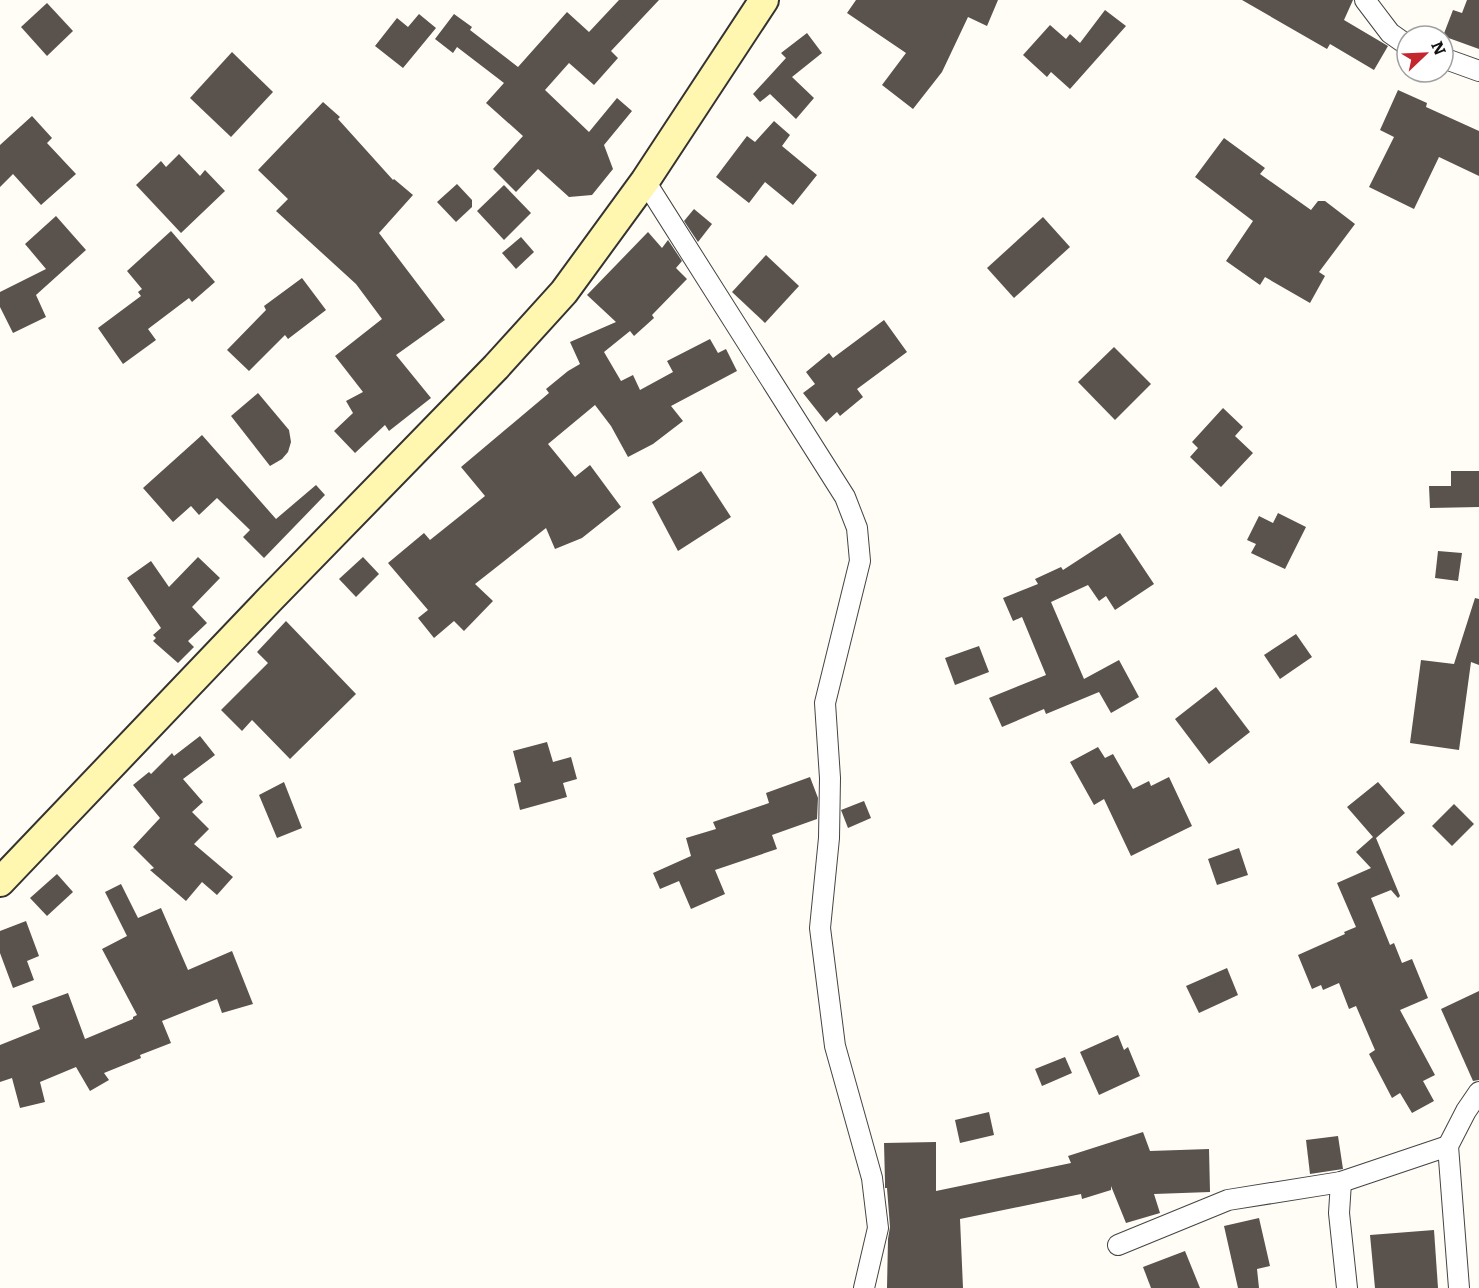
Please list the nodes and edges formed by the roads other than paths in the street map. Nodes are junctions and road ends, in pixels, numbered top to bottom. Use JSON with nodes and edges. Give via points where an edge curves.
{"nodes":[{"id":1,"x":764,"y":0,"type":"edge"},
{"id":2,"x":1365,"y":0,"type":"edge"},
{"id":3,"x":1395,"y":37,"type":"edge"},
{"id":4,"x":1455,"y":62,"type":"edge"},
{"id":5,"x":1479,"y":71,"type":"edge"},
{"id":6,"x":645,"y":181,"type":"junction"},
{"id":7,"x":0,"y":882,"type":"edge"},
{"id":8,"x":1479,"y":1092,"type":"edge"},
{"id":9,"x":1448,"y":1146,"type":"junction"},
{"id":10,"x":1341,"y":1182,"type":"junction"},
{"id":11,"x":1118,"y":1245,"type":"dead end"},
{"id":12,"x":864,"y":1288,"type":"edge"},
{"id":13,"x":1347,"y":1288,"type":"edge"},
{"id":14,"x":1459,"y":1288,"type":"edge"}],
"edges":[{"from":1,"to":6,"type":"main road"},
{"from":2,"to":3,"type":"street"},
{"from":4,"to":5,"type":"street"},
{"from":6,"to":7,"type":"main road","via":[[564,292],[496,367]]},
{"from":6,"to":12,"type":"street","via":[[839,487],[856,528],[860,561],[825,703],[829,838],[820,928],[835,1046],[872,1178],[878,1228]]},
{"from":8,"to":9,"type":"street"},
{"from":9,"to":10,"type":"street"},
{"from":9,"to":14,"type":"street"},
{"from":10,"to":11,"type":"street","via":[[1228,1200]]},
{"from":10,"to":13,"type":"street","via":[[1339,1213]]}]}
